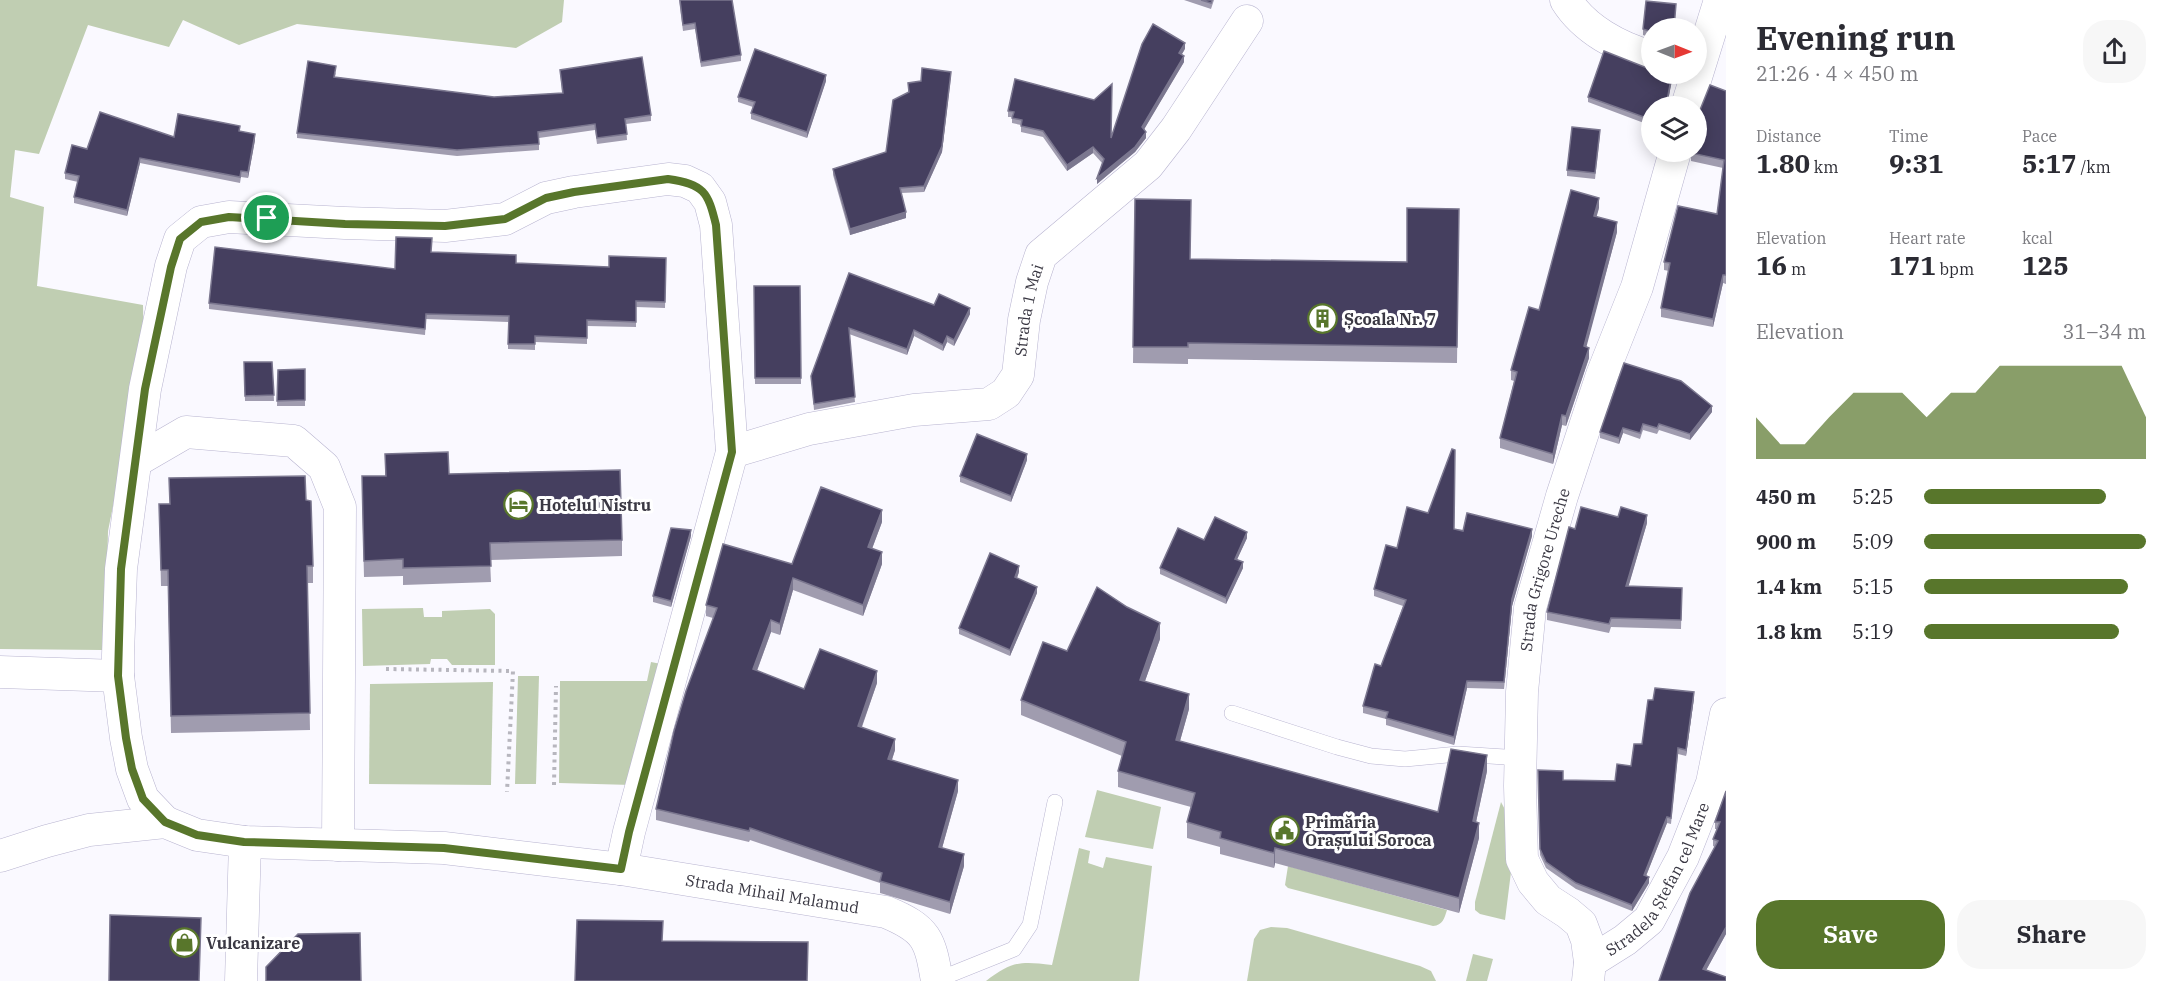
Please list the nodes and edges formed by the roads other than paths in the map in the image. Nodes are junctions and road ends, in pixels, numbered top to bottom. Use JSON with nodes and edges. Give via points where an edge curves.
{"nodes":[{"id":1,"x":1566,"y":0,"type":"edge"},
{"id":2,"x":1720,"y":0,"type":"edge"},
{"id":3,"x":1247,"y":21,"type":"dead end"},
{"id":4,"x":1707,"y":43,"type":"edge"},
{"id":5,"x":1641,"y":54,"type":"edge"},
{"id":6,"x":1672,"y":162,"type":"edge"},
{"id":7,"x":732,"y":452,"type":"junction"},
{"id":8,"x":136,"y":461,"type":"junction"},
{"id":9,"x":0,"y":672,"type":"edge"},
{"id":10,"x":118,"y":676,"type":"junction"},
{"id":11,"x":1232,"y":713,"type":"dead end"},
{"id":12,"x":1726,"y":714,"type":"edge"},
{"id":13,"x":1521,"y":758,"type":"junction"},
{"id":14,"x":1055,"y":802,"type":"dead end"},
{"id":15,"x":165,"y":822,"type":"junction"},
{"id":16,"x":244,"y":842,"type":"junction"},
{"id":17,"x":338,"y":845,"type":"junction"},
{"id":18,"x":0,"y":856,"type":"edge"},
{"id":19,"x":621,"y":869,"type":"junction"},
{"id":20,"x":1589,"y":971,"type":"edge"},
{"id":21,"x":241,"y":981,"type":"edge"},
{"id":22,"x":937,"y":981,"type":"edge"}],
"edges":[{"from":1,"to":5,"type":"street","via":[[1602,36]]},
{"from":2,"to":4,"type":"street"},
{"from":3,"to":7,"type":"street","name":"Strada 1 Mai","via":[[1148,165],[1041,255],[1024,320],[1018,375],[1006,393],[989,404],[914,410],[808,429]]},
{"from":6,"to":13,"type":"street","name":"Strada Grigore Ureche","via":[[1637,287],[1602,375],[1530,608]]},
{"from":7,"to":8,"type":"street","via":[[716,225],[710,202],[700,188],[668,179],[574,192],[546,198],[505,219],[445,226],[229,217],[201,222],[180,239],[171,267],[145,389]]},
{"from":7,"to":19,"type":"street"},
{"from":8,"to":10,"type":"street","via":[[121,569]]},
{"from":8,"to":17,"type":"street","via":[[186,432],[294,441],[324,466],[339,507]]},
{"from":9,"to":10,"type":"street"},
{"from":10,"to":15,"type":"street","via":[[132,769],[143,799]]},
{"from":11,"to":13,"type":"lane","via":[[1371,756],[1405,759],[1458,754]]},
{"from":12,"to":20,"type":"street","name":"Stradela Ștefan cel Mare","via":[[1712,783],[1683,857],[1650,920]]},
{"from":13,"to":20,"type":"street","name":"Strada Grigore Ureche","via":[[1522,859],[1533,882],[1548,900],[1581,924],[1587,940]]},
{"from":14,"to":22,"type":"lane","via":[[1030,925],[1014,949]]},
{"from":15,"to":16,"type":"street","name":"Strada Mihail Malamud","via":[[197,835]]},
{"from":15,"to":18,"type":"street","name":"Strada Mihail Malamud","via":[[89,830]]},
{"from":16,"to":17,"type":"street","name":"Strada Mihail Malamud"},
{"from":16,"to":21,"type":"street"},
{"from":17,"to":19,"type":"street","name":"Strada Mihail Malamud","via":[[444,848]]},
{"from":19,"to":22,"type":"street","name":"Strada Mihail Malamud","via":[[886,912],[909,921],[919,930],[930,946]]}]}
